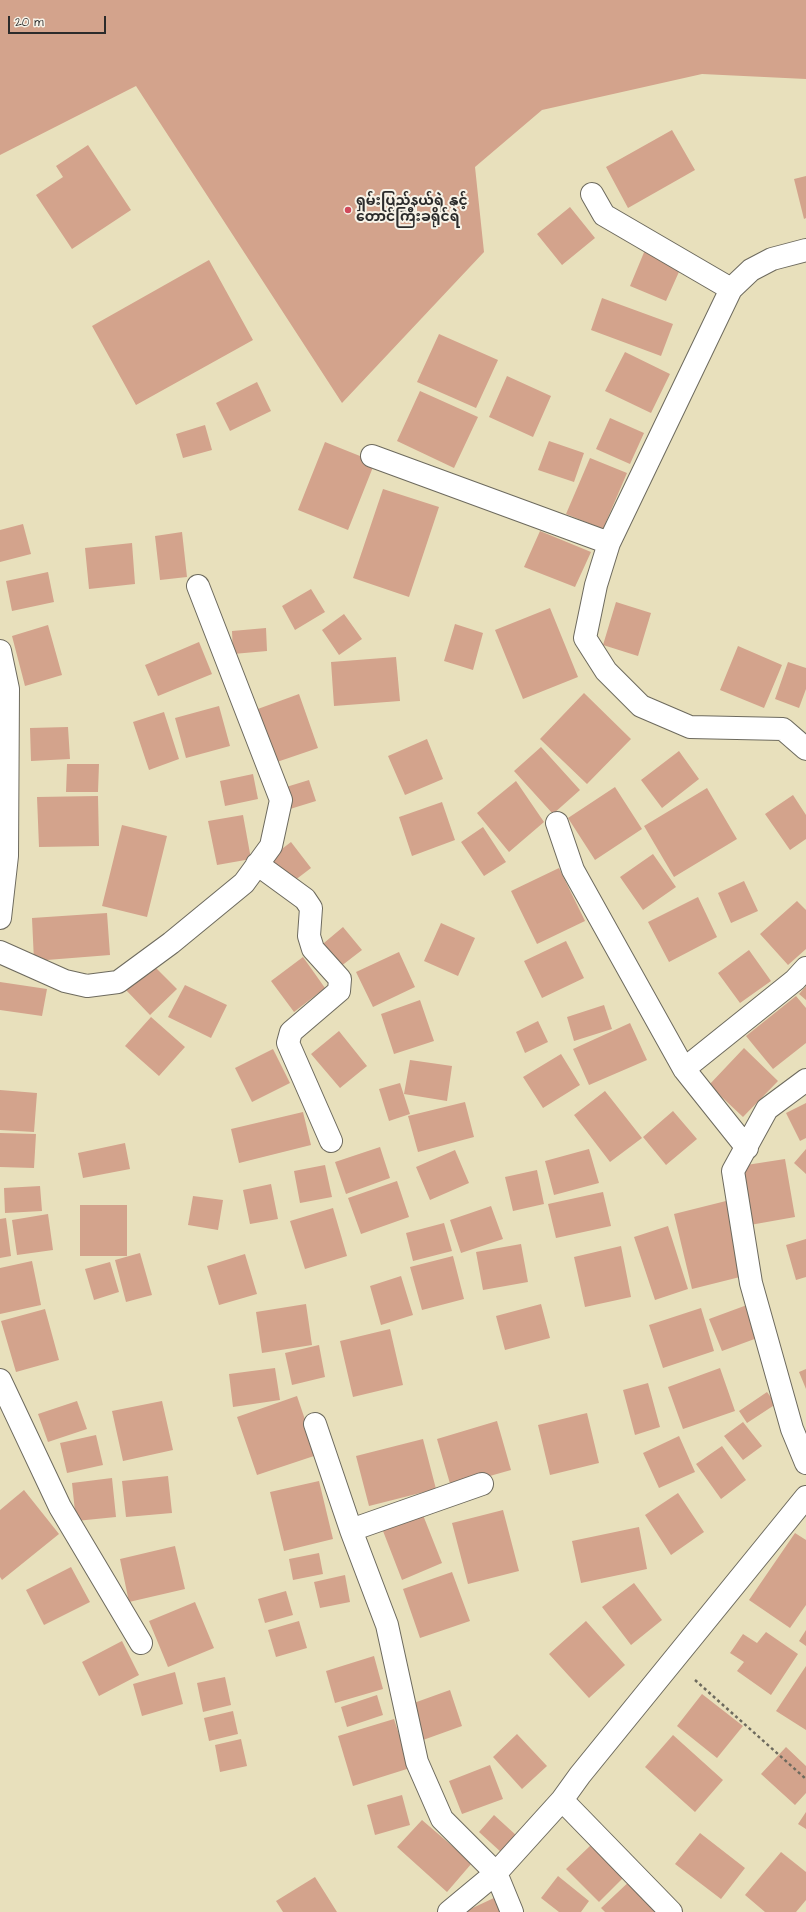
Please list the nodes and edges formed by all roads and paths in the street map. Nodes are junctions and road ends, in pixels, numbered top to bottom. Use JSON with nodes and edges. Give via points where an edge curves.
{"nodes":[{"id":1,"x":592,"y":194,"type":"dead end"},
{"id":2,"x":806,"y":250,"type":"edge"},
{"id":3,"x":731,"y":288,"type":"junction"},
{"id":4,"x":372,"y":456,"type":"dead end"},
{"id":5,"x":610,"y":543,"type":"junction"},
{"id":6,"x":198,"y":586,"type":"dead end"},
{"id":7,"x":0,"y":651,"type":"edge"},
{"id":8,"x":806,"y":749,"type":"edge"},
{"id":9,"x":557,"y":823,"type":"dead end"},
{"id":10,"x":4,"y":855,"type":"edge"},
{"id":11,"x":257,"y":864,"type":"junction"},
{"id":12,"x":0,"y":918,"type":"edge"},
{"id":13,"x":0,"y":952,"type":"edge"},
{"id":14,"x":806,"y":968,"type":"edge"},
{"id":15,"x":684,"y":1069,"type":"junction"},
{"id":16,"x":806,"y":1080,"type":"edge"},
{"id":17,"x":331,"y":1141,"type":"dead end"},
{"id":18,"x":747,"y":1148,"type":"junction"},
{"id":19,"x":0,"y":1380,"type":"edge"},
{"id":20,"x":315,"y":1424,"type":"dead end"},
{"id":21,"x":806,"y":1463,"type":"edge"},
{"id":22,"x":482,"y":1484,"type":"dead end"},
{"id":23,"x":806,"y":1497,"type":"edge"},
{"id":24,"x":351,"y":1530,"type":"junction"},
{"id":25,"x":141,"y":1643,"type":"dead end"},
{"id":26,"x":674,"y":1661,"type":"junction"},
{"id":27,"x":806,"y":1779,"type":"edge"},
{"id":28,"x":562,"y":1800,"type":"junction"},
{"id":29,"x":496,"y":1873,"type":"junction"},
{"id":30,"x":449,"y":1912,"type":"edge"},
{"id":31,"x":512,"y":1912,"type":"edge"},
{"id":32,"x":671,"y":1912,"type":"edge"}],
"edges":[{"from":1,"to":3,"type":"street","via":[[604,215]]},
{"from":2,"to":3,"type":"street","via":[[772,259],[751,270]]},
{"from":3,"to":5,"type":"street"},
{"from":4,"to":5,"type":"street"},
{"from":5,"to":8,"type":"street","via":[[596,585],[585,638],[606,671],[641,706],[690,727],[783,729]]},
{"from":6,"to":11,"type":"street","via":[[281,800],[270,846]]},
{"from":7,"to":10,"type":"street","via":[[8,689]]},
{"from":9,"to":15,"type":"street","via":[[573,870]]},
{"from":10,"to":12,"type":"street"},
{"from":11,"to":13,"type":"street","via":[[244,883],[171,943],[118,982],[87,986],[65,981]]},
{"from":11,"to":17,"type":"street","via":[[305,899],[311,908],[309,936],[313,948],[340,979],[339,991],[291,1032],[288,1043]]},
{"from":14,"to":15,"type":"street"},
{"from":15,"to":18,"type":"street"},
{"from":16,"to":18,"type":"street","via":[[768,1109]]},
{"from":18,"to":21,"type":"street","via":[[733,1171],[751,1282],[792,1429]]},
{"from":19,"to":25,"type":"street","via":[[60,1507]]},
{"from":20,"to":24,"type":"street"},
{"from":22,"to":24,"type":"street"},
{"from":23,"to":26,"type":"street"},
{"from":24,"to":29,"type":"street","via":[[387,1625],[417,1762],[442,1819]]},
{"from":26,"to":27,"type":"path"},
{"from":26,"to":28,"type":"street"},
{"from":28,"to":29,"type":"street"},
{"from":28,"to":32,"type":"street"},
{"from":29,"to":30,"type":"street"},
{"from":29,"to":31,"type":"street"}]}
